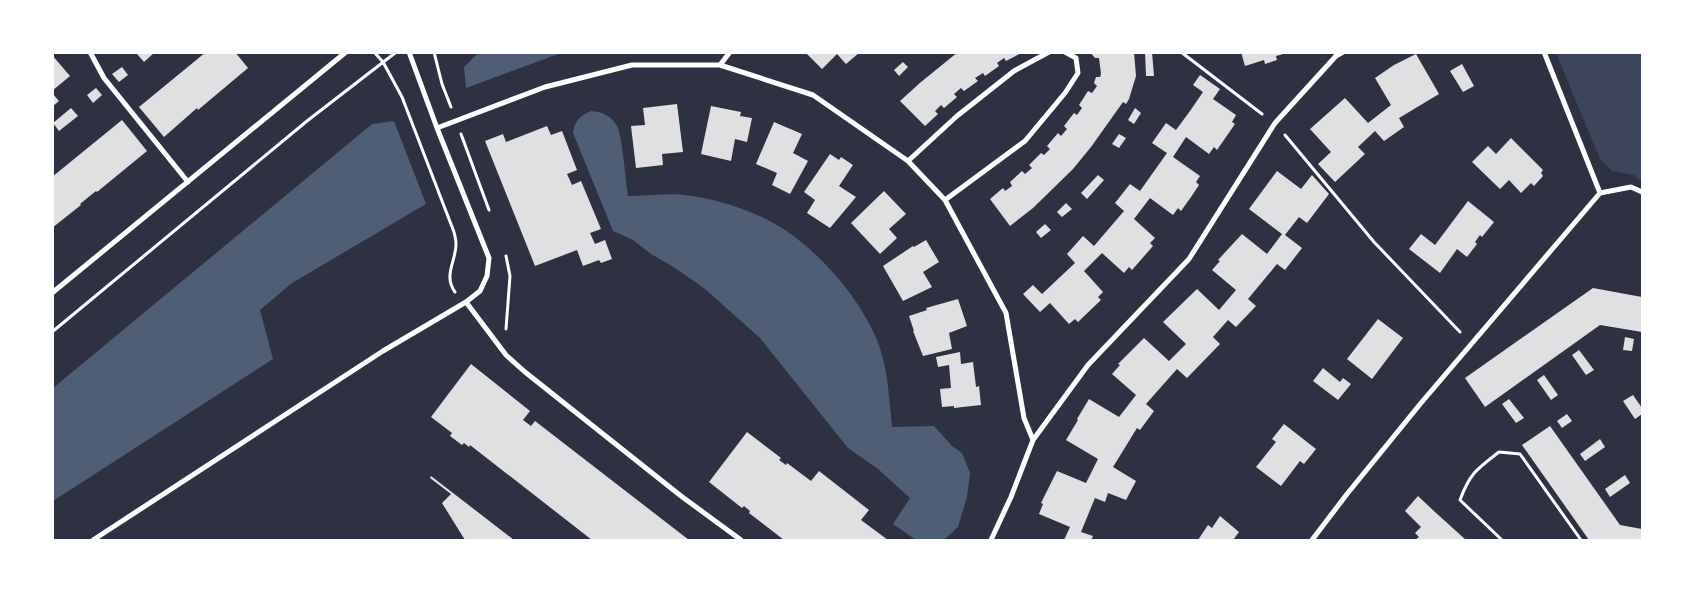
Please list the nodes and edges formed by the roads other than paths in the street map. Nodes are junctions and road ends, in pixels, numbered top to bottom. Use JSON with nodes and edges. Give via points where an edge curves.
{"nodes":[{"id":1,"x":90,"y":52,"type":"edge"},
{"id":2,"x":346,"y":52,"type":"edge"},
{"id":3,"x":409,"y":52,"type":"edge"},
{"id":4,"x":730,"y":52,"type":"edge"},
{"id":5,"x":1049,"y":52,"type":"edge"},
{"id":6,"x":1065,"y":52,"type":"edge"},
{"id":7,"x":1343,"y":52,"type":"edge"},
{"id":8,"x":1544,"y":52,"type":"edge"},
{"id":9,"x":1335,"y":54,"type":"edge"},
{"id":10,"x":720,"y":65,"type":"junction"},
{"id":11,"x":437,"y":128,"type":"junction"},
{"id":12,"x":908,"y":161,"type":"junction"},
{"id":13,"x":188,"y":182,"type":"junction"},
{"id":14,"x":1642,"y":192,"type":"edge"},
{"id":15,"x":1600,"y":193,"type":"junction"},
{"id":16,"x":945,"y":200,"type":"junction"},
{"id":17,"x":52,"y":293,"type":"edge"},
{"id":18,"x":466,"y":302,"type":"junction"},
{"id":19,"x":1033,"y":440,"type":"junction"},
{"id":20,"x":93,"y":540,"type":"edge"},
{"id":21,"x":741,"y":540,"type":"edge"},
{"id":22,"x":991,"y":540,"type":"edge"},
{"id":23,"x":1312,"y":540,"type":"edge"}],
"edges":[{"from":1,"to":13,"type":"street","via":[[104,78]]},
{"from":2,"to":13,"type":"street"},
{"from":3,"to":11,"type":"street"},
{"from":4,"to":10,"type":"street"},
{"from":5,"to":12,"type":"street","via":[[1014,71],[957,116]]},
{"from":6,"to":16,"type":"street","via":[[1076,58],[1078,73],[1065,93],[1025,141]]},
{"from":7,"to":9,"type":"street"},
{"from":8,"to":15,"type":"street"},
{"from":9,"to":19,"type":"street","via":[[1275,123],[1189,259],[1088,365]]},
{"from":10,"to":11,"type":"street","via":[[632,65],[545,87]]},
{"from":10,"to":12,"type":"street","via":[[813,95]]},
{"from":11,"to":18,"type":"street","via":[[489,258],[484,284]]},
{"from":12,"to":16,"type":"street"},
{"from":13,"to":17,"type":"street"},
{"from":14,"to":15,"type":"street","via":[[1630,187]]},
{"from":15,"to":23,"type":"street","via":[[1372,463]]},
{"from":16,"to":19,"type":"street","via":[[1006,313],[1024,418]]},
{"from":18,"to":20,"type":"street","via":[[383,351]]},
{"from":18,"to":21,"type":"street","via":[[506,355],[525,372]]},
{"from":19,"to":22,"type":"street"}]}
